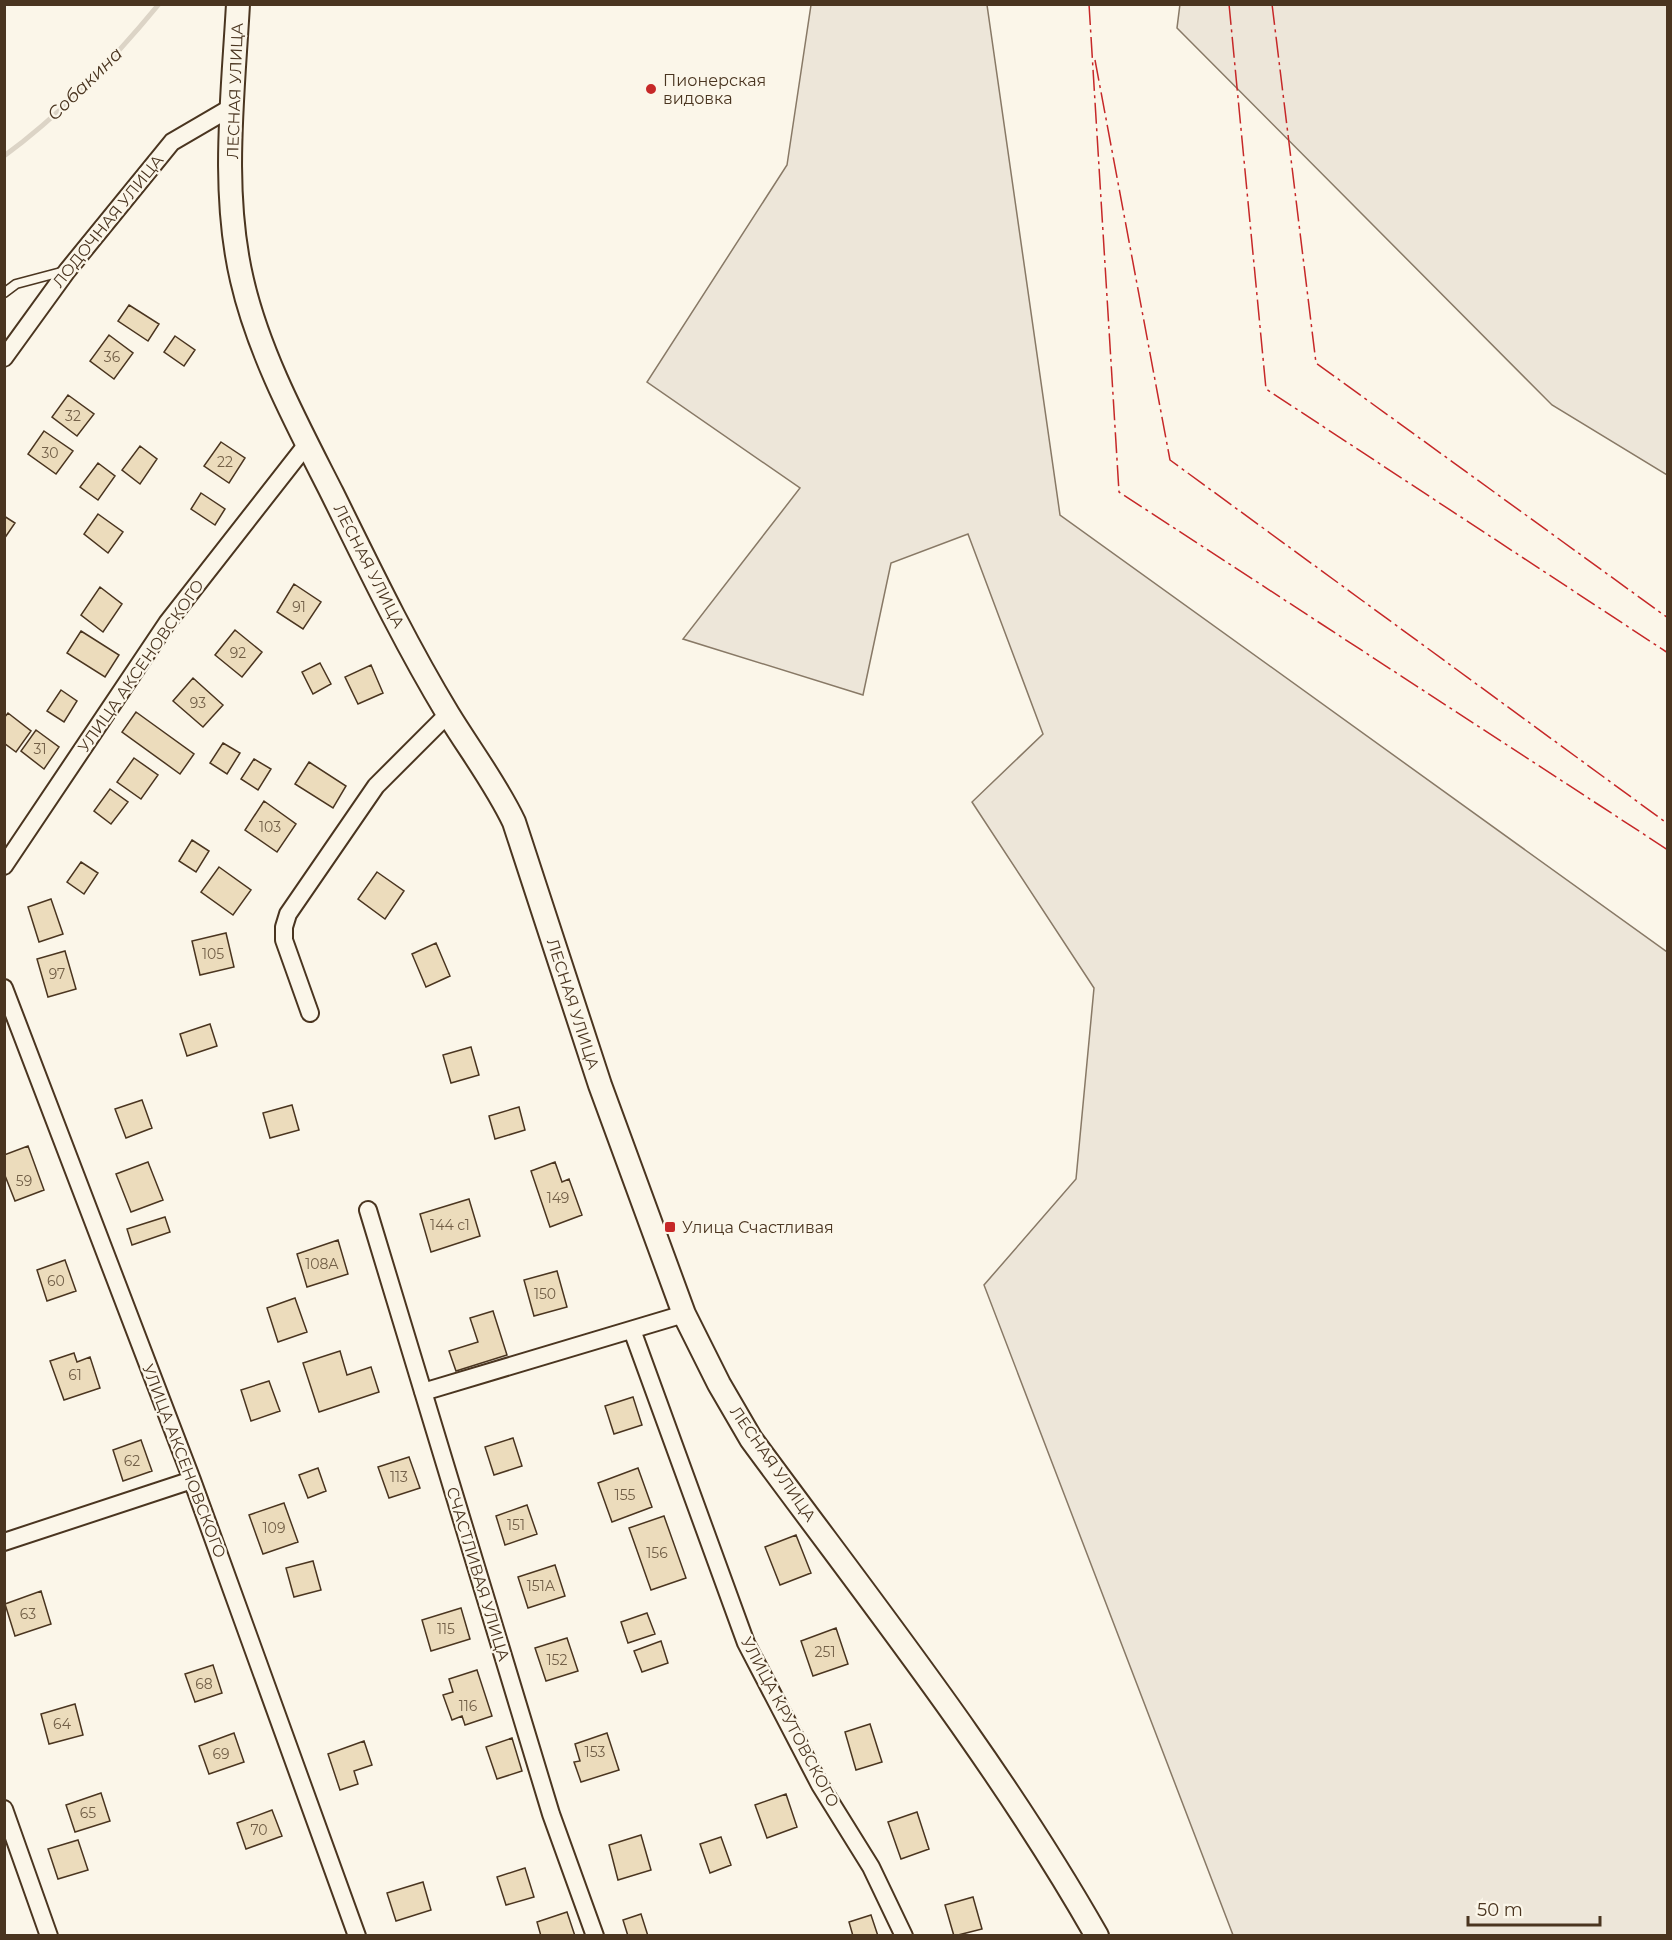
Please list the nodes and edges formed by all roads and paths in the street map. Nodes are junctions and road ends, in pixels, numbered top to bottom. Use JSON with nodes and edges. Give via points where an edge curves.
{"nodes":[{"id":1,"x":238,"y":4,"type":"edge"},
{"id":2,"x":232,"y":107,"type":"junction"},
{"id":3,"x":67,"y":271,"type":"junction"},
{"id":4,"x":4,"y":293,"type":"edge"},
{"id":5,"x":4,"y":358,"type":"edge"},
{"id":6,"x":307,"y":444,"type":"junction"},
{"id":7,"x":448,"y":714,"type":"junction"},
{"id":8,"x":4,"y":866,"type":"edge"},
{"id":9,"x":4,"y":988,"type":"edge"},
{"id":10,"x":310,"y":1013,"type":"dead end"},
{"id":11,"x":368,"y":1210,"type":"dead end"},
{"id":12,"x":684,"y":1314,"type":"junction"},
{"id":13,"x":632,"y":1330,"type":"junction"},
{"id":14,"x":423,"y":1392,"type":"junction"},
{"id":15,"x":192,"y":1480,"type":"junction"},
{"id":16,"x":4,"y":1542,"type":"edge"},
{"id":17,"x":4,"y":1809,"type":"edge"},
{"id":18,"x":49,"y":1935,"type":"edge"},
{"id":19,"x":357,"y":1935,"type":"edge"},
{"id":20,"x":595,"y":1935,"type":"edge"},
{"id":21,"x":904,"y":1935,"type":"edge"},
{"id":22,"x":1097,"y":1935,"type":"edge"}],
"edges":[{"from":1,"to":2,"type":"main road","name":"ЛЕСНАЯ УЛИЦА"},
{"from":2,"to":3,"type":"street","name":"ЛОДОЧНАЯ УЛИЦА","via":[[172,142]]},
{"from":2,"to":6,"type":"main road","name":"ЛЕСНАЯ УЛИЦА","via":[[234,233],[242,281],[259,337]]},
{"from":3,"to":4,"type":"lane","via":[[16,284]]},
{"from":3,"to":5,"type":"street","name":"ЛОДОЧНАЯ УЛИЦА"},
{"from":6,"to":7,"type":"main road","name":"ЛЕСНАЯ УЛИЦА"},
{"from":6,"to":8,"type":"street","name":"УЛИЦА АКСЕНОВСКОГО","via":[[167,623]]},
{"from":7,"to":10,"type":"street","via":[[376,786],[288,914],[284,940]]},
{"from":7,"to":12,"type":"main road","name":"ЛЕСНАЯ УЛИЦА","via":[[514,822],[600,1085]]},
{"from":9,"to":15,"type":"street","name":"УЛИЦА АКСЕНОВСКОГО"},
{"from":11,"to":14,"type":"street","name":"СЧАСТЛИВАЯ УЛИЦА"},
{"from":12,"to":13,"type":"street"},
{"from":12,"to":22,"type":"main road","name":"ЛЕСНАЯ УЛИЦА","via":[[751,1438],[982,1753]]},
{"from":13,"to":14,"type":"street"},
{"from":13,"to":21,"type":"street","name":"УЛИЦА КРУТОВСКОГО","via":[[746,1642],[820,1785],[871,1867]]},
{"from":14,"to":20,"type":"street","name":"СЧАСТЛИВАЯ УЛИЦА","via":[[551,1814]]},
{"from":15,"to":16,"type":"street"},
{"from":15,"to":19,"type":"street","name":"УЛИЦА АКСЕНОВСКОГО"},
{"from":17,"to":18,"type":"street"}]}
